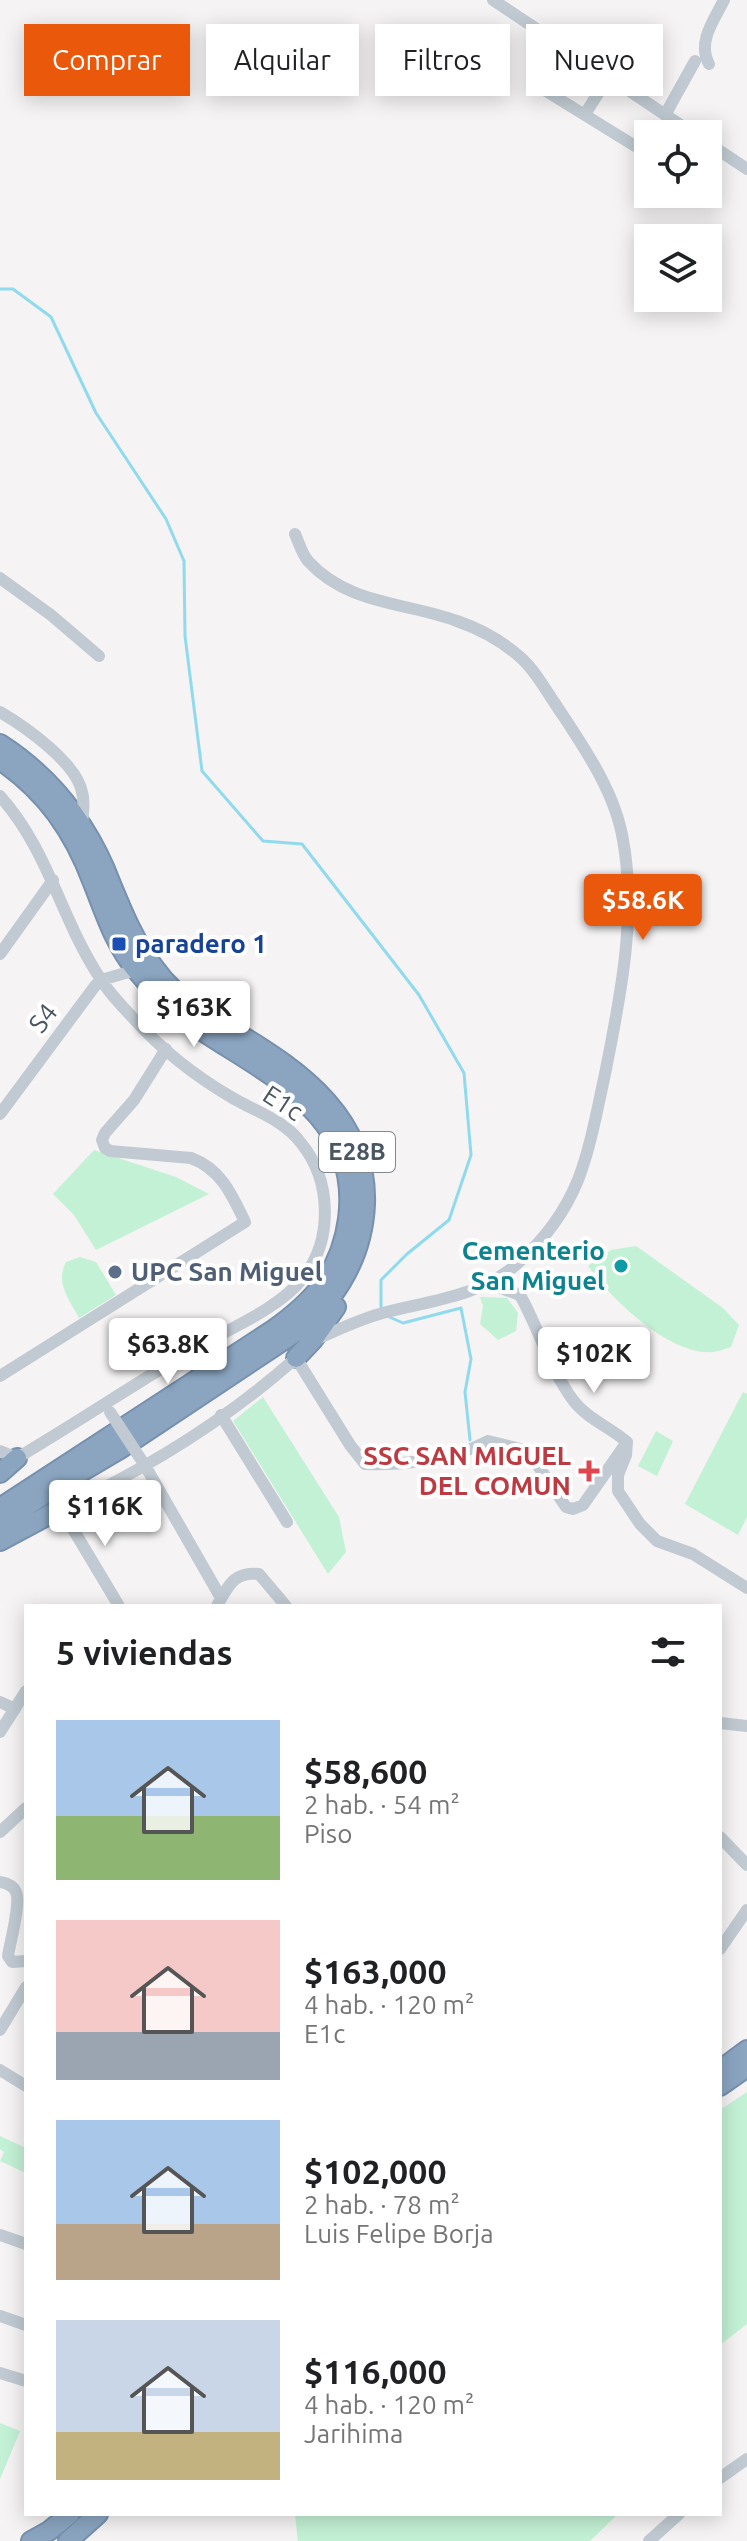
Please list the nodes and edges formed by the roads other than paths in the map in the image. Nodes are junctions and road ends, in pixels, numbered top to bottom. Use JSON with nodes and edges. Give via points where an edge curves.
{"nodes":[{"id":1,"x":493,"y":0,"type":"edge"},
{"id":2,"x":724,"y":0,"type":"edge"},
{"id":3,"x":528,"y":24,"type":"edge"},
{"id":4,"x":695,"y":61,"type":"dead end"},
{"id":5,"x":709,"y":64,"type":"dead end"},
{"id":6,"x":554,"y":96,"type":"edge"},
{"id":7,"x":596,"y":96,"type":"edge"},
{"id":8,"x":636,"y":96,"type":"edge"},
{"id":9,"x":585,"y":114,"type":"junction"},
{"id":10,"x":665,"y":115,"type":"junction"},
{"id":11,"x":673,"y":120,"type":"edge"},
{"id":12,"x":634,"y":145,"type":"edge"},
{"id":13,"x":722,"y":152,"type":"edge"},
{"id":14,"x":747,"y":169,"type":"edge"},
{"id":15,"x":295,"y":534,"type":"dead end"},
{"id":16,"x":0,"y":578,"type":"edge"},
{"id":17,"x":99,"y":656,"type":"dead end"},
{"id":18,"x":0,"y":712,"type":"edge"},
{"id":19,"x":0,"y":744,"type":"edge"},
{"id":20,"x":0,"y":760,"type":"edge"},
{"id":21,"x":0,"y":797,"type":"edge"},
{"id":22,"x":82,"y":827,"type":"junction"},
{"id":23,"x":53,"y":880,"type":"junction"},
{"id":24,"x":0,"y":954,"type":"edge"},
{"id":25,"x":136,"y":970,"type":"junction"},
{"id":26,"x":101,"y":980,"type":"junction"},
{"id":27,"x":166,"y":1049,"type":"junction"},
{"id":28,"x":0,"y":1114,"type":"edge"},
{"id":29,"x":341,"y":1282,"type":"junction"},
{"id":30,"x":487,"y":1283,"type":"junction"},
{"id":31,"x":313,"y":1340,"type":"junction"},
{"id":32,"x":296,"y":1358,"type":"junction"},
{"id":33,"x":0,"y":1376,"type":"edge"},
{"id":34,"x":107,"y":1408,"type":"junction"},
{"id":35,"x":221,"y":1415,"type":"junction"},
{"id":36,"x":627,"y":1442,"type":"junction"},
{"id":37,"x":9,"y":1454,"type":"edge"},
{"id":38,"x":144,"y":1464,"type":"junction"},
{"id":39,"x":0,"y":1473,"type":"edge"},
{"id":40,"x":0,"y":1508,"type":"edge"},
{"id":41,"x":60,"y":1509,"type":"junction"},
{"id":42,"x":287,"y":1522,"type":"dead end"},
{"id":43,"x":0,"y":1524,"type":"edge"},
{"id":44,"x":0,"y":1541,"type":"edge"},
{"id":45,"x":747,"y":1588,"type":"edge"},
{"id":46,"x":219,"y":1602,"type":"edge"},
{"id":47,"x":118,"y":1604,"type":"edge"},
{"id":48,"x":284,"y":1604,"type":"edge"},
{"id":49,"x":24,"y":1694,"type":"edge"},
{"id":50,"x":0,"y":1702,"type":"edge"},
{"id":51,"x":15,"y":1709,"type":"junction"},
{"id":52,"x":722,"y":1723,"type":"edge"},
{"id":53,"x":747,"y":1726,"type":"edge"},
{"id":54,"x":0,"y":1732,"type":"edge"},
{"id":55,"x":24,"y":1810,"type":"edge"},
{"id":56,"x":0,"y":1832,"type":"edge"},
{"id":57,"x":722,"y":1839,"type":"edge"},
{"id":58,"x":747,"y":1865,"type":"edge"},
{"id":59,"x":0,"y":1882,"type":"edge"},
{"id":60,"x":747,"y":1910,"type":"edge"},
{"id":61,"x":722,"y":1946,"type":"edge"},
{"id":62,"x":24,"y":1961,"type":"edge"},
{"id":63,"x":24,"y":1990,"type":"edge"},
{"id":64,"x":0,"y":2030,"type":"edge"},
{"id":65,"x":747,"y":2050,"type":"edge"},
{"id":66,"x":747,"y":2067,"type":"edge"},
{"id":67,"x":722,"y":2069,"type":"edge"},
{"id":68,"x":0,"y":2070,"type":"edge"},
{"id":69,"x":24,"y":2085,"type":"edge"},
{"id":70,"x":722,"y":2085,"type":"edge"},
{"id":71,"x":0,"y":2235,"type":"edge"},
{"id":72,"x":24,"y":2243,"type":"edge"},
{"id":73,"x":0,"y":2316,"type":"edge"},
{"id":74,"x":24,"y":2324,"type":"edge"},
{"id":75,"x":0,"y":2373,"type":"edge"},
{"id":76,"x":24,"y":2380,"type":"edge"},
{"id":77,"x":747,"y":2459,"type":"edge"},
{"id":78,"x":722,"y":2477,"type":"edge"},
{"id":79,"x":68,"y":2516,"type":"edge"},
{"id":80,"x":96,"y":2516,"type":"edge"},
{"id":81,"x":677,"y":2516,"type":"edge"},
{"id":82,"x":31,"y":2541,"type":"edge"},
{"id":83,"x":68,"y":2541,"type":"edge"},
{"id":84,"x":649,"y":2541,"type":"edge"}],
"edges":[{"from":1,"to":3,"type":"street"},
{"from":2,"to":5,"type":"street","via":[[704,42]]},
{"from":4,"to":10,"type":"street"},
{"from":6,"to":9,"type":"street"},
{"from":7,"to":9,"type":"street"},
{"from":8,"to":10,"type":"street"},
{"from":9,"to":12,"type":"street"},
{"from":10,"to":11,"type":"street"},
{"from":13,"to":14,"type":"street"},
{"from":15,"to":30,"type":"street","via":[[305,559],[334,585],[456,621],[502,642],[523,660],[591,757],[623,836],[626,935],[618,1010],[593,1132],[577,1182],[552,1227],[517,1265]]},
{"from":16,"to":17,"type":"street"},
{"from":18,"to":22,"type":"street","via":[[46,745],[78,781]]},
{"from":19,"to":22,"type":"highway","number":"E28B","via":[[50,783]]},
{"from":20,"to":25,"type":"highway","number":"E28B","via":[[39,791],[68,827],[113,933]]},
{"from":21,"to":23,"type":"street","name":"E1c","via":[[34,842]]},
{"from":22,"to":29,"type":"highway","number":"E28B","via":[[135,938],[163,979],[212,1019],[297,1071],[342,1119],[358,1154],[365,1199],[359,1244]]},
{"from":23,"to":24,"type":"street"},
{"from":23,"to":26,"type":"street","name":"E1c"},
{"from":25,"to":26,"type":"street"},
{"from":25,"to":40,"type":"highway","number":"E28B","via":[[190,1022],[282,1081],[321,1118],[346,1171],[343,1242],[320,1289],[294,1315]]},
{"from":26,"to":27,"type":"street","name":"E1c"},
{"from":26,"to":28,"type":"street","name":"S4"},
{"from":27,"to":33,"type":"street","via":[[134,1100],[105,1133],[105,1148],[204,1163],[230,1192],[245,1222]]},
{"from":27,"to":34,"type":"street","name":"E1c","via":[[205,1081],[289,1128],[312,1159],[322,1189],[322,1242],[314,1264],[287,1295]]},
{"from":29,"to":31,"type":"highway","via":[[333,1312]]},
{"from":29,"to":43,"type":"highway","number":"E28B","via":[[329,1302],[276,1347]]},
{"from":30,"to":31,"type":"street"},
{"from":30,"to":36,"type":"street","via":[[520,1295],[573,1400]]},
{"from":31,"to":32,"type":"highway"},
{"from":32,"to":35,"type":"street"},
{"from":32,"to":36,"type":"street","via":[[365,1464],[451,1455],[488,1441],[528,1451],[566,1507],[573,1509],[583,1505]]},
{"from":34,"to":37,"type":"street"},
{"from":34,"to":38,"type":"street","bridge":true},
{"from":35,"to":38,"type":"street"},
{"from":35,"to":42,"type":"street"},
{"from":36,"to":45,"type":"street","via":[[618,1491],[640,1524],[657,1541],[693,1554]]},
{"from":37,"to":39,"type":"highway"},
{"from":38,"to":41,"type":"street"},
{"from":38,"to":46,"type":"street"},
{"from":41,"to":44,"type":"highway"},
{"from":41,"to":47,"type":"street"},
{"from":46,"to":48,"type":"street","via":[[236,1577],[245,1573],[259,1574]]},
{"from":49,"to":51,"type":"street"},
{"from":50,"to":51,"type":"street"},
{"from":51,"to":54,"type":"street"},
{"from":52,"to":53,"type":"street"},
{"from":55,"to":56,"type":"street"},
{"from":57,"to":58,"type":"street"},
{"from":59,"to":62,"type":"street","via":[[16,1891],[8,1956],[12,1962]]},
{"from":60,"to":61,"type":"street"},
{"from":63,"to":64,"type":"street"},
{"from":65,"to":67,"type":"highway"},
{"from":66,"to":70,"type":"highway"},
{"from":68,"to":69,"type":"street"},
{"from":71,"to":72,"type":"street"},
{"from":73,"to":74,"type":"street"},
{"from":75,"to":76,"type":"street"},
{"from":77,"to":78,"type":"street"},
{"from":79,"to":82,"type":"highway"},
{"from":80,"to":83,"type":"highway"},
{"from":81,"to":84,"type":"street"}]}
